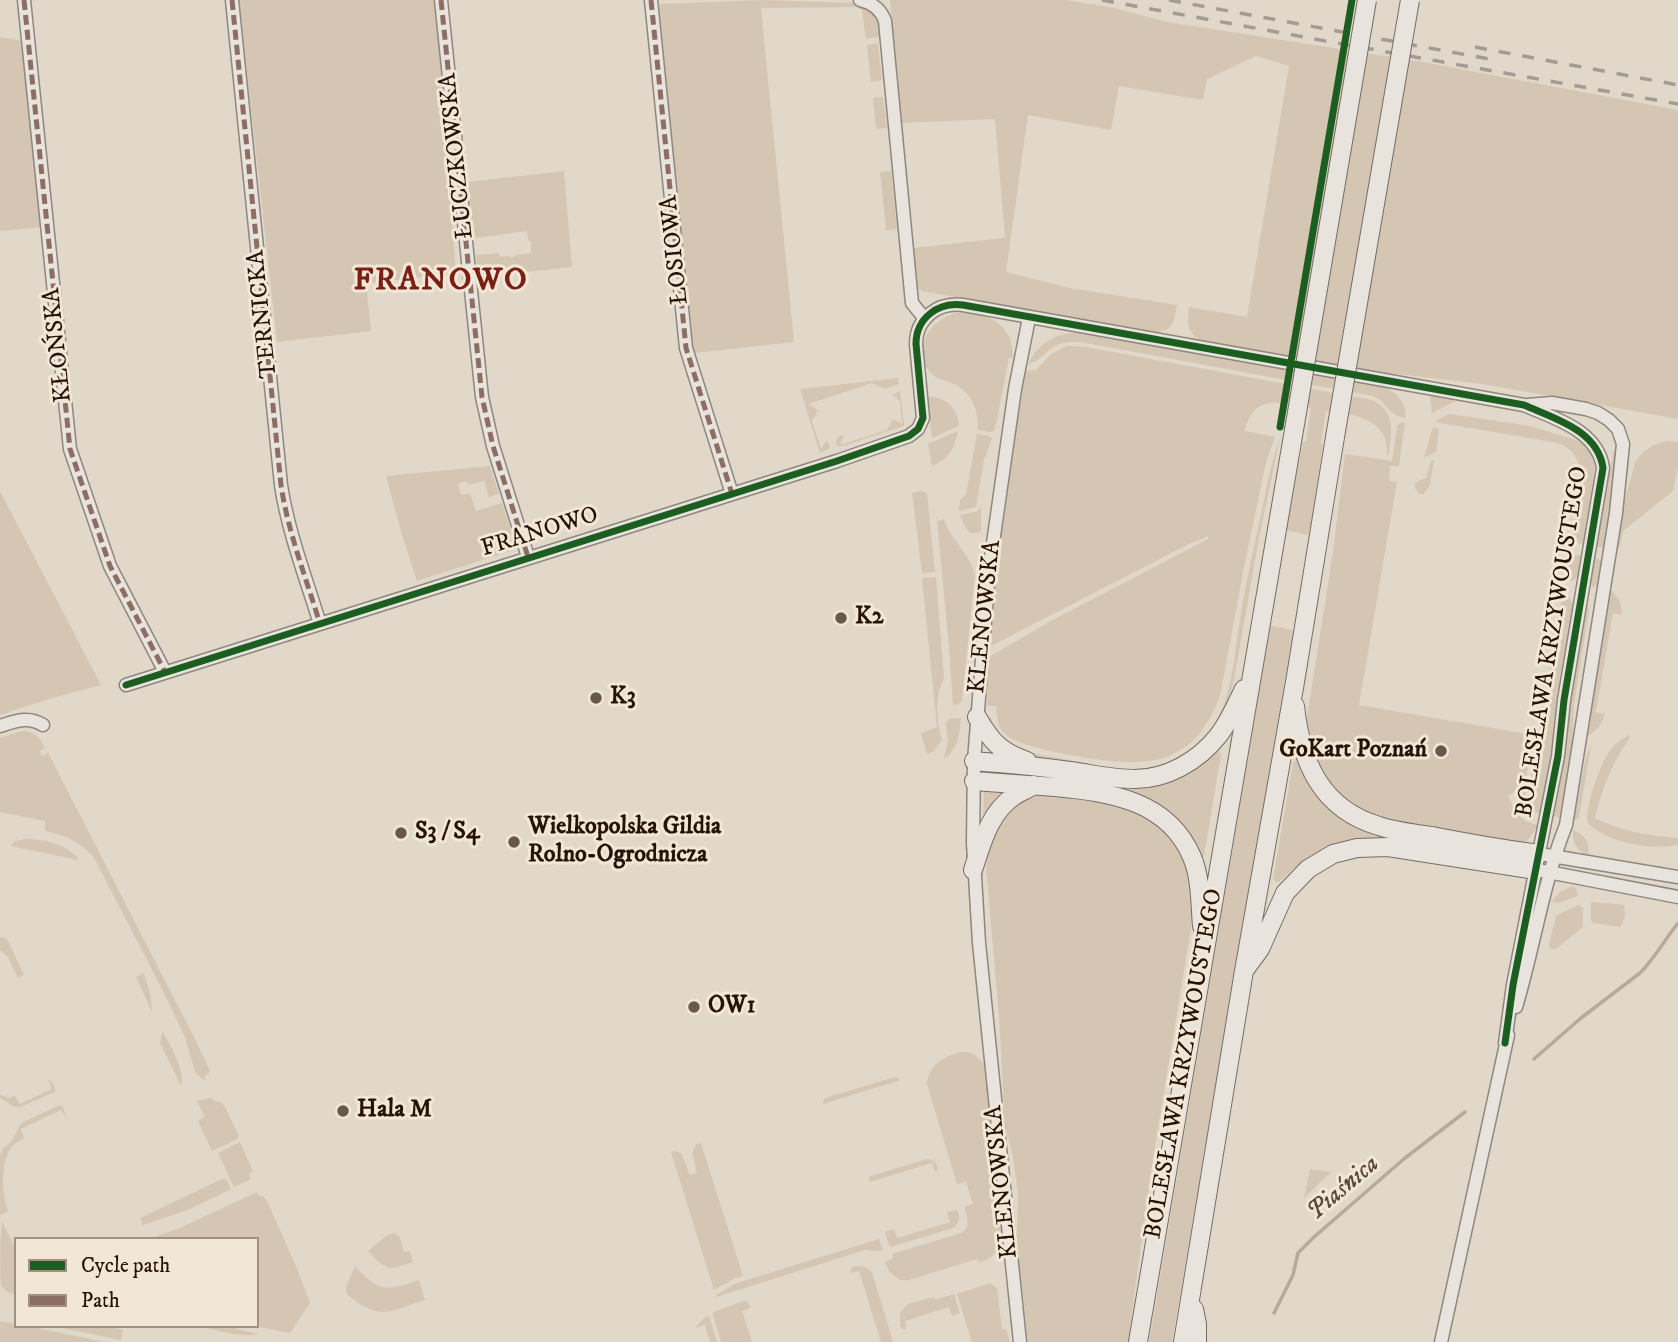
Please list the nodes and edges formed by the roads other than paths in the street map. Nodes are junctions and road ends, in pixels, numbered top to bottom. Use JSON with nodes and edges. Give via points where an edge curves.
{"nodes":[{"id":1,"x":24,"y":0,"type":"edge"},
{"id":2,"x":232,"y":0,"type":"edge"},
{"id":3,"x":441,"y":0,"type":"edge"},
{"id":4,"x":651,"y":0,"type":"edge"},
{"id":5,"x":860,"y":0,"type":"edge"},
{"id":6,"x":1367,"y":0,"type":"edge"},
{"id":7,"x":1410,"y":0,"type":"edge"},
{"id":8,"x":1029,"y":318,"type":"junction"},
{"id":9,"x":925,"y":319,"type":"junction"},
{"id":10,"x":1524,"y":405,"type":"junction"},
{"id":11,"x":732,"y":494,"type":"junction"},
{"id":12,"x":528,"y":557,"type":"junction"},
{"id":13,"x":320,"y":624,"type":"junction"},
{"id":14,"x":1253,"y":670,"type":"junction"},
{"id":15,"x":165,"y":672,"type":"junction"},
{"id":16,"x":1295,"y":682,"type":"junction"},
{"id":17,"x":126,"y":685,"type":"dead end"},
{"id":18,"x":977,"y":717,"type":"junction"},
{"id":19,"x":43,"y":725,"type":"dead end"},
{"id":20,"x":0,"y":726,"type":"edge"},
{"id":21,"x":974,"y":761,"type":"junction"},
{"id":22,"x":1047,"y":768,"type":"junction"},
{"id":23,"x":974,"y":781,"type":"junction"},
{"id":24,"x":1034,"y":785,"type":"junction"},
{"id":25,"x":1544,"y":863,"type":"junction"},
{"id":26,"x":973,"y":870,"type":"junction"},
{"id":27,"x":1678,"y":877,"type":"edge"},
{"id":28,"x":1678,"y":897,"type":"edge"},
{"id":29,"x":1205,"y":952,"type":"junction"},
{"id":30,"x":1244,"y":971,"type":"junction"},
{"id":31,"x":1506,"y":1042,"type":"junction"},
{"id":32,"x":1191,"y":1292,"type":"junction"},
{"id":33,"x":1020,"y":1342,"type":"edge"},
{"id":34,"x":1138,"y":1342,"type":"edge"},
{"id":35,"x":1183,"y":1342,"type":"edge"},
{"id":36,"x":1197,"y":1342,"type":"edge"},
{"id":37,"x":1441,"y":1342,"type":"edge"}],
"edges":[{"from":1,"to":15,"type":"street","name":"KŁOŃSKA","via":[[70,449],[110,566]]},
{"from":2,"to":13,"type":"street","name":"TERNICKA","via":[[281,485]]},
{"from":3,"to":12,"type":"street","name":"ŁUCZKOWSKA","via":[[482,397]]},
{"from":4,"to":11,"type":"street","name":"ŁOSIOWA","via":[[686,348]]},
{"from":5,"to":9,"type":"street","via":[[880,10],[885,21],[912,303]]},
{"from":6,"to":14,"type":"main road","name":"BOLESŁAWA KRZYWOUSTEGO","bridge":true},
{"from":7,"to":16,"type":"main road","name":"BOLESŁAWA KRZYWOUSTEGO","bridge":true},
{"from":8,"to":9,"type":"street","via":[[952,304],[939,307]]},
{"from":8,"to":10,"type":"street"},
{"from":8,"to":18,"type":"street","name":"KLENOWSKA","via":[[1014,389],[989,571]]},
{"from":9,"to":11,"type":"street","name":"FRANOWO","via":[[916,338],[923,418],[913,434]]},
{"from":10,"to":25,"type":"street","name":"BOLESŁAWA KRZYWOUSTEGO","via":[[1569,425],[1588,440],[1602,464],[1564,700]]},
{"from":10,"to":25,"type":"street","name":"BOLESŁAWA KRZYWOUSTEGO","via":[[1552,403],[1598,413],[1620,432],[1623,444],[1566,825]]},
{"from":11,"to":12,"type":"street","name":"FRANOWO"},
{"from":12,"to":13,"type":"street","name":"FRANOWO"},
{"from":13,"to":15,"type":"street","name":"FRANOWO"},
{"from":14,"to":22,"type":"main road","via":[[1218,736],[1194,759],[1172,771],[1151,778],[1123,779]]},
{"from":14,"to":29,"type":"main road","name":"BOLESŁAWA KRZYWOUSTEGO"},
{"from":15,"to":17,"type":"street","name":"FRANOWO"},
{"from":16,"to":25,"type":"main road","via":[[1304,750],[1314,778],[1337,805],[1379,827],[1502,849]]},
{"from":16,"to":30,"type":"main road","name":"BOLESŁAWA KRZYWOUSTEGO"},
{"from":18,"to":21,"type":"street","name":"KLENOWSKA"},
{"from":18,"to":22,"type":"main road","via":[[1003,749]]},
{"from":19,"to":20,"type":"street","via":[[24,719]]},
{"from":21,"to":22,"type":"main road"},
{"from":21,"to":23,"type":"street","name":"KLENOWSKA"},
{"from":23,"to":24,"type":"main road"},
{"from":23,"to":26,"type":"street","name":"KLENOWSKA"},
{"from":24,"to":26,"type":"main road","via":[[999,809],[985,832]]},
{"from":24,"to":29,"type":"main road","via":[[1117,796],[1156,812],[1173,828],[1198,877]]},
{"from":25,"to":27,"type":"street"},
{"from":25,"to":28,"type":"street"},
{"from":25,"to":30,"type":"main road","via":[[1388,847],[1333,854],[1308,869],[1285,893],[1260,949]]},
{"from":25,"to":31,"type":"street","via":[[1527,970]]},
{"from":25,"to":31,"type":"street","via":[[1530,902]]},
{"from":26,"to":33,"type":"street","name":"KLENOWSKA"},
{"from":29,"to":34,"type":"main road","name":"BOLESŁAWA KRZYWOUSTEGO"},
{"from":30,"to":32,"type":"main road","name":"BOLESŁAWA KRZYWOUSTEGO"},
{"from":31,"to":37,"type":"street"},
{"from":32,"to":35,"type":"main road","name":"BOLESŁAWA KRZYWOUSTEGO"},
{"from":32,"to":36,"type":"main road"}]}
